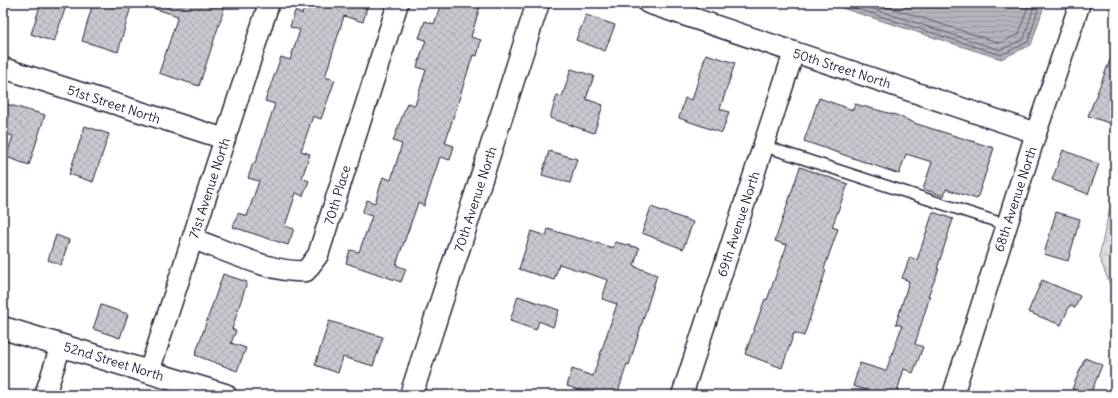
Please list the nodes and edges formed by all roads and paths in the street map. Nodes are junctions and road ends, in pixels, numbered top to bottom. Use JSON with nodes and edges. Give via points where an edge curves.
{"nodes":[{"id":1,"x":269,"y":3,"type":"edge"},
{"id":2,"x":398,"y":3,"type":"edge"},
{"id":3,"x":538,"y":3,"type":"edge"},
{"id":4,"x":648,"y":3,"type":"edge"},
{"id":5,"x":1080,"y":3,"type":"edge"},
{"id":6,"x":794,"y":52,"type":"junction"},
{"id":7,"x":3,"y":68,"type":"edge"},
{"id":8,"x":1036,"y":133,"type":"junction"},
{"id":9,"x":225,"y":139,"type":"junction"},
{"id":10,"x":764,"y":146,"type":"junction"},
{"id":11,"x":1007,"y":225,"type":"junction"},
{"id":12,"x":193,"y":239,"type":"junction"},
{"id":13,"x":3,"y":328,"type":"edge"},
{"id":14,"x":61,"y":345,"type":"junction"},
{"id":15,"x":150,"y":372,"type":"junction"},
{"id":16,"x":44,"y":395,"type":"edge"},
{"id":17,"x":225,"y":395,"type":"edge"},
{"id":18,"x":411,"y":395,"type":"edge"},
{"id":19,"x":682,"y":395,"type":"edge"},
{"id":20,"x":953,"y":395,"type":"edge"}],
"edges":[{"from":1,"to":9,"type":"street","name":"71st Avenue North"},
{"from":2,"to":12,"type":"street","name":"70th Place","via":[[318,255],[306,271],[280,270]]},
{"from":3,"to":18,"type":"street","name":"70th Avenue North"},
{"from":4,"to":6,"type":"street","name":"50th Street North"},
{"from":5,"to":8,"type":"street","name":"68th Avenue North"},
{"from":6,"to":8,"type":"street","name":"50th Street North"},
{"from":6,"to":10,"type":"street","name":"69th Avenue North"},
{"from":7,"to":9,"type":"street","name":"51st Street North"},
{"from":8,"to":11,"type":"street","name":"68th Avenue North"},
{"from":9,"to":12,"type":"street","name":"71st Avenue North"},
{"from":10,"to":11,"type":"lane"},
{"from":10,"to":19,"type":"street","name":"69th Avenue North"},
{"from":11,"to":20,"type":"street","name":"68th Avenue North"},
{"from":12,"to":15,"type":"street","name":"71st Avenue North"},
{"from":13,"to":14,"type":"street","name":"52nd Street North"},
{"from":14,"to":15,"type":"street","name":"52nd Street North"},
{"from":14,"to":16,"type":"street"},
{"from":15,"to":17,"type":"street","name":"52nd Street North"}]}
